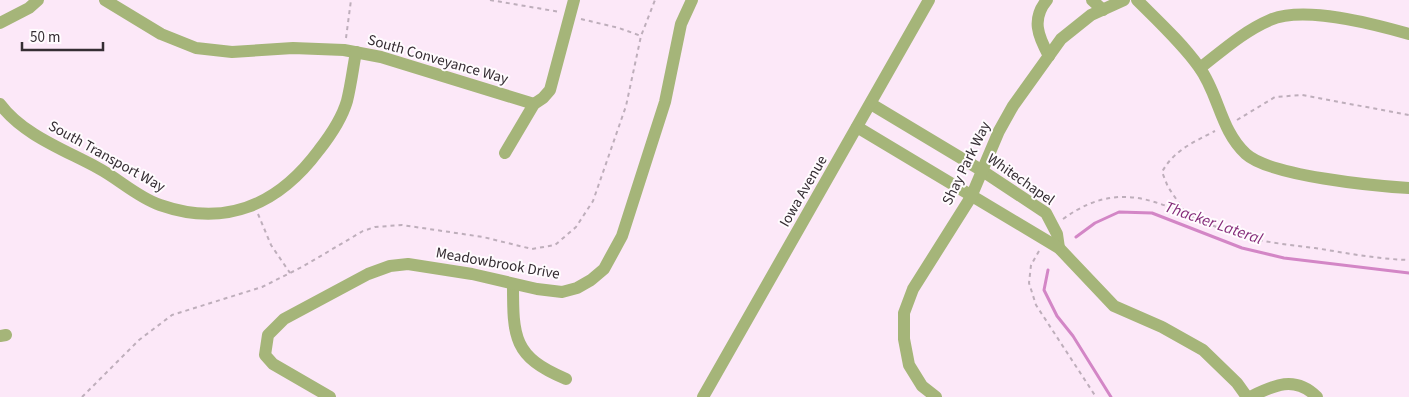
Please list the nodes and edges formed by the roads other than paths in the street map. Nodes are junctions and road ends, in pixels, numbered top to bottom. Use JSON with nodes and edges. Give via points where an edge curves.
{"nodes":[{"id":1,"x":38,"y":0,"type":"edge"},
{"id":2,"x":105,"y":0,"type":"edge"},
{"id":3,"x":574,"y":0,"type":"edge"},
{"id":4,"x":692,"y":0,"type":"edge"},
{"id":5,"x":930,"y":0,"type":"edge"},
{"id":6,"x":1048,"y":0,"type":"edge"},
{"id":7,"x":1092,"y":0,"type":"edge"},
{"id":8,"x":1124,"y":0,"type":"edge"},
{"id":9,"x":1137,"y":0,"type":"edge"},
{"id":10,"x":1102,"y":10,"type":"junction"},
{"id":11,"x":0,"y":23,"type":"edge"},
{"id":12,"x":1409,"y":34,"type":"edge"},
{"id":13,"x":350,"y":51,"type":"junction"},
{"id":14,"x":1049,"y":56,"type":"junction"},
{"id":15,"x":1200,"y":68,"type":"junction"},
{"id":16,"x":0,"y":104,"type":"edge"},
{"id":17,"x":534,"y":104,"type":"junction"},
{"id":18,"x":870,"y":104,"type":"junction"},
{"id":19,"x":857,"y":127,"type":"junction"},
{"id":20,"x":505,"y":153,"type":"dead end"},
{"id":21,"x":981,"y":170,"type":"junction"},
{"id":22,"x":1409,"y":188,"type":"edge"},
{"id":23,"x":971,"y":197,"type":"junction"},
{"id":24,"x":1059,"y":248,"type":"junction"},
{"id":25,"x":513,"y":284,"type":"junction"},
{"id":26,"x":566,"y":379,"type":"dead end"},
{"id":27,"x":330,"y":397,"type":"edge"},
{"id":28,"x":703,"y":397,"type":"edge"},
{"id":29,"x":936,"y":397,"type":"edge"},
{"id":30,"x":1248,"y":397,"type":"edge"},
{"id":31,"x":1318,"y":397,"type":"edge"}],
"edges":[{"from":1,"to":11,"type":"street"},
{"from":2,"to":13,"type":"street","name":"South Conveyance Way","via":[[161,34],[196,48],[232,52],[293,48]]},
{"from":3,"to":17,"type":"street","via":[[550,90]]},
{"from":4,"to":25,"type":"street","name":"Meadowbrook Drive","via":[[681,24],[664,102],[615,252],[604,268],[577,288],[562,292]]},
{"from":5,"to":18,"type":"street","name":"Iowa Avenue"},
{"from":6,"to":14,"type":"street","via":[[1037,22],[1041,41]]},
{"from":7,"to":10,"type":"street"},
{"from":8,"to":10,"type":"street","name":"Shay Park Way"},
{"from":9,"to":15,"type":"street"},
{"from":10,"to":14,"type":"street","name":"Shay Park Way","via":[[1061,39]]},
{"from":12,"to":15,"type":"street","via":[[1305,14],[1271,19]]},
{"from":13,"to":16,"type":"street","name":"South Transport Way","via":[[347,102],[307,167],[286,187],[254,205],[226,213],[189,212],[160,205],[23,128],[8,116]]},
{"from":13,"to":17,"type":"street","name":"South Conveyance Way","via":[[382,57]]},
{"from":14,"to":21,"type":"street","name":"Shay Park Way","via":[[1013,106]]},
{"from":15,"to":22,"type":"street","via":[[1230,135],[1247,155],[1270,166],[1363,186]]},
{"from":17,"to":20,"type":"street"},
{"from":18,"to":19,"type":"street","name":"Iowa Avenue"},
{"from":18,"to":21,"type":"street","name":"Whitechapel"},
{"from":19,"to":23,"type":"street","name":"Whitechapel"},
{"from":19,"to":28,"type":"street","name":"Iowa Avenue"},
{"from":21,"to":23,"type":"street","name":"Shay Park Way"},
{"from":21,"to":24,"type":"street","name":"Whitechapel","via":[[1046,213],[1057,234]]},
{"from":23,"to":24,"type":"street","name":"Whitechapel"},
{"from":23,"to":29,"type":"street","name":"Shay Park Way","via":[[913,289],[904,313],[909,365],[922,386]]},
{"from":24,"to":30,"type":"street","name":"Whitechapel","via":[[1114,306],[1203,350]]},
{"from":25,"to":26,"type":"street","via":[[513,321],[517,342],[527,356]]},
{"from":25,"to":27,"type":"street","name":"Meadowbrook Drive","via":[[418,266],[390,266],[368,274],[284,319],[268,335],[265,355],[272,364]]},
{"from":30,"to":31,"type":"street","via":[[1274,384],[1293,384],[1309,389]]}]}
